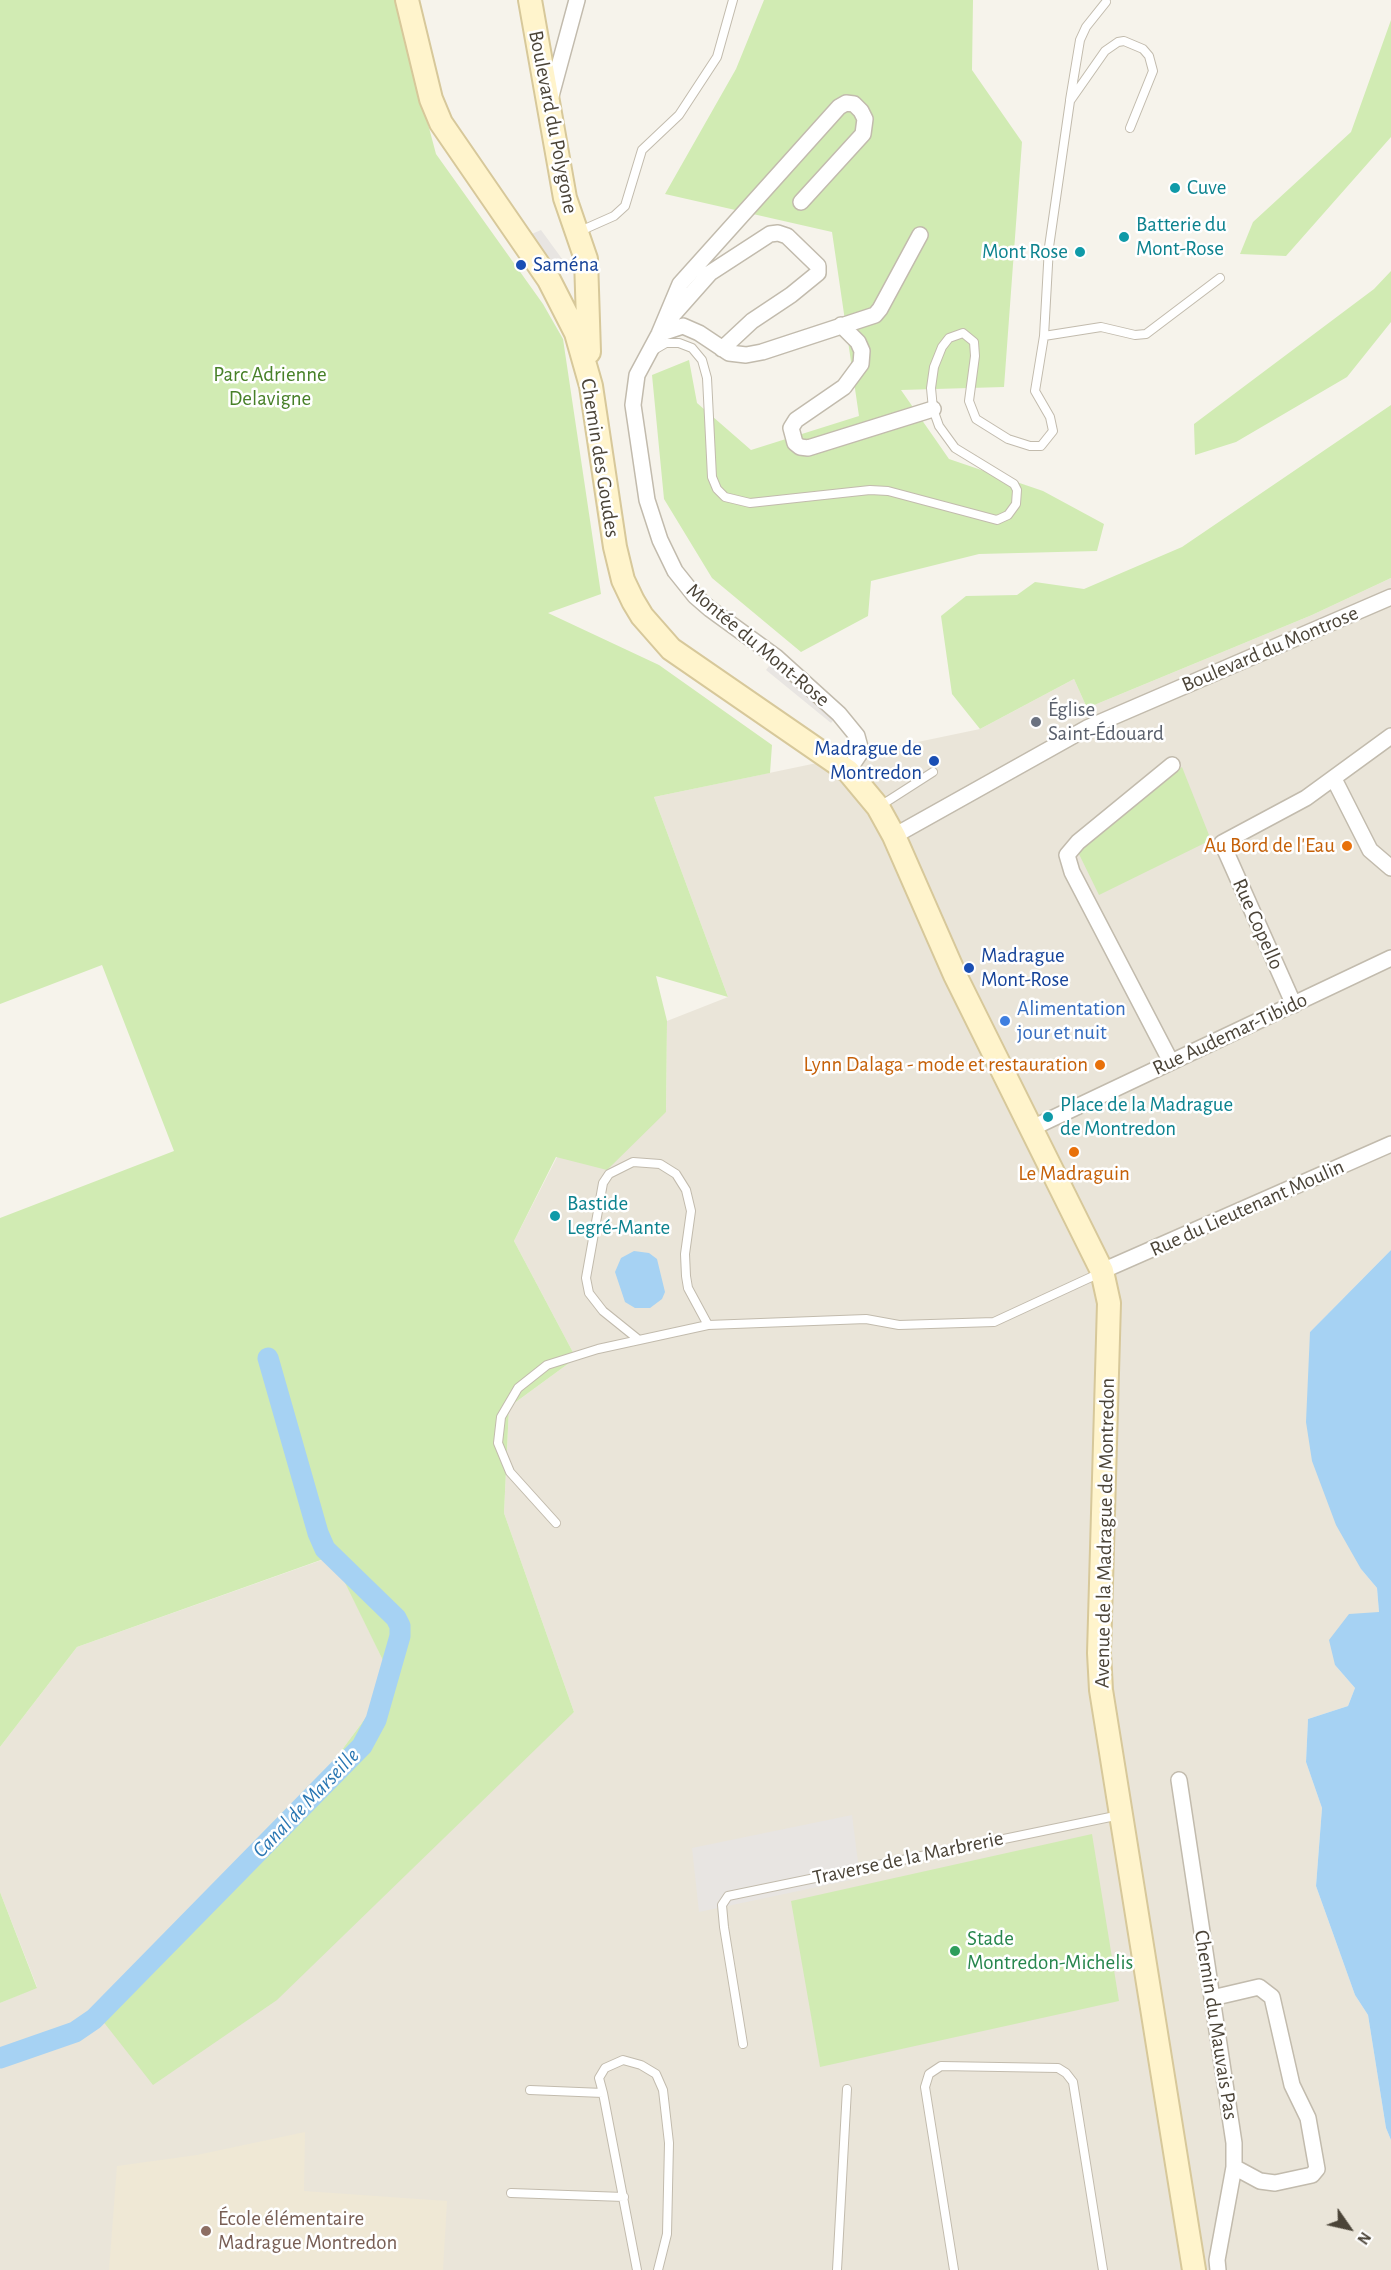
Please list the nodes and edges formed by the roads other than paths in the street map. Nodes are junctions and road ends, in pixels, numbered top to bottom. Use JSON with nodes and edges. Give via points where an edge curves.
{"nodes":[{"id":1,"x":407,"y":0,"type":"edge"},
{"id":2,"x":530,"y":0,"type":"edge"},
{"id":3,"x":577,"y":0,"type":"edge"},
{"id":4,"x":733,"y":0,"type":"edge"},
{"id":5,"x":1106,"y":2,"type":"dead end"},
{"id":6,"x":1070,"y":101,"type":"junction"},
{"id":7,"x":548,"y":105,"type":"junction"},
{"id":8,"x":1130,"y":128,"type":"dead end"},
{"id":9,"x":801,"y":202,"type":"dead end"},
{"id":10,"x":577,"y":233,"type":"junction"},
{"id":11,"x":920,"y":235,"type":"dead end"},
{"id":12,"x":586,"y":274,"type":"junction"},
{"id":13,"x":1220,"y":278,"type":"dead end"},
{"id":14,"x":549,"y":280,"type":"junction"},
{"id":15,"x":841,"y":325,"type":"junction"},
{"id":16,"x":659,"y":334,"type":"junction"},
{"id":17,"x":1044,"y":336,"type":"junction"},
{"id":18,"x":722,"y":349,"type":"junction"},
{"id":19,"x":644,"y":359,"type":"junction"},
{"id":20,"x":591,"y":386,"type":"junction"},
{"id":21,"x":933,"y":409,"type":"junction"},
{"id":22,"x":1391,"y":597,"type":"edge"},
{"id":23,"x":1391,"y":736,"type":"edge"},
{"id":24,"x":1172,"y":765,"type":"dead end"},
{"id":25,"x":848,"y":771,"type":"junction"},
{"id":26,"x":933,"y":772,"type":"dead end"},
{"id":27,"x":1334,"y":779,"type":"junction"},
{"id":28,"x":878,"y":807,"type":"junction"},
{"id":29,"x":894,"y":836,"type":"junction"},
{"id":30,"x":1391,"y":868,"type":"edge"},
{"id":31,"x":1391,"y":958,"type":"edge"},
{"id":32,"x":1294,"y":1005,"type":"junction"},
{"id":33,"x":1171,"y":1062,"type":"junction"},
{"id":34,"x":1030,"y":1129,"type":"junction"},
{"id":35,"x":1391,"y":1144,"type":"edge"},
{"id":36,"x":1102,"y":1272,"type":"junction"},
{"id":37,"x":708,"y":1325,"type":"junction"},
{"id":38,"x":639,"y":1340,"type":"junction"},
{"id":39,"x":556,"y":1523,"type":"dead end"},
{"id":40,"x":1179,"y":1780,"type":"dead end"},
{"id":41,"x":1121,"y":1814,"type":"junction"},
{"id":42,"x":1212,"y":1998,"type":"junction"},
{"id":43,"x":743,"y":2044,"type":"dead end"},
{"id":44,"x":848,"y":2089,"type":"dead end"},
{"id":45,"x":530,"y":2090,"type":"dead end"},
{"id":46,"x":603,"y":2092,"type":"junction"},
{"id":47,"x":1234,"y":2167,"type":"junction"},
{"id":48,"x":512,"y":2193,"type":"dead end"},
{"id":49,"x":624,"y":2197,"type":"junction"},
{"id":50,"x":637,"y":2270,"type":"edge"},
{"id":51,"x":658,"y":2270,"type":"edge"},
{"id":52,"x":837,"y":2270,"type":"edge"},
{"id":53,"x":954,"y":2270,"type":"edge"},
{"id":54,"x":1103,"y":2270,"type":"edge"},
{"id":55,"x":1194,"y":2270,"type":"edge"},
{"id":56,"x":1218,"y":2270,"type":"edge"}],
"edges":[{"from":1,"to":14,"type":"street","name":"Chemin des Goudes","via":[[431,99],[441,123]]},
{"from":2,"to":7,"type":"street","name":"Boulevard du Polygone"},
{"from":3,"to":7,"type":"street"},
{"from":4,"to":10,"type":"lane","via":[[717,57],[679,115],[642,150],[625,206],[614,216]]},
{"from":5,"to":6,"type":"lane","via":[[1080,40]]},
{"from":6,"to":8,"type":"lane","via":[[1105,51],[1118,42],[1136,44],[1149,56],[1153,71]]},
{"from":6,"to":17,"type":"lane","via":[[1049,247]]},
{"from":7,"to":10,"type":"street","name":"Boulevard du Polygone","via":[[565,198]]},
{"from":9,"to":16,"type":"street","via":[[863,134],[865,119],[854,104],[839,107],[687,276],[675,292]]},
{"from":10,"to":12,"type":"street","name":"Boulevard du Polygone","via":[[585,252]]},
{"from":11,"to":15,"type":"street","via":[[880,309],[874,315]]},
{"from":12,"to":14,"type":"street","via":[[569,287]]},
{"from":12,"to":20,"type":"street","name":"Boulevard du Polygone"},
{"from":13,"to":17,"type":"lane","via":[[1146,334],[1101,327]]},
{"from":14,"to":20,"type":"street","name":"Chemin des Goudes","via":[[571,321]]},
{"from":15,"to":18,"type":"street","via":[[754,354],[734,354]]},
{"from":15,"to":21,"type":"street","via":[[858,342],[861,364],[844,387],[796,420],[791,428],[795,443],[808,448]]},
{"from":16,"to":18,"type":"street","via":[[687,327]]},
{"from":16,"to":18,"type":"street","via":[[710,273],[770,234],[787,236],[818,266],[818,273],[752,321]]},
{"from":16,"to":19,"type":"street"},
{"from":17,"to":21,"type":"lane","via":[[1035,386],[1053,423],[1045,444],[1029,446],[1008,439],[976,419],[969,401],[975,348],[967,334],[949,338],[937,356],[931,388]]},
{"from":19,"to":21,"type":"lane","via":[[659,346],[672,342],[688,346],[700,356],[707,378],[712,477],[725,497],[750,503],[879,491],[906,494],[989,519],[1008,515],[1016,504],[1014,484],[955,448],[939,426]]},
{"from":19,"to":25,"type":"street","name":"Montée du Mont-Rose","via":[[637,375],[633,405],[643,485],[665,551],[695,596],[800,676],[852,729],[860,753]]},
{"from":20,"to":25,"type":"street","name":"Chemin des Goudes","via":[[615,547],[623,580],[642,616],[681,657]]},
{"from":22,"to":29,"type":"street","name":"Boulevard du Montrose","via":[[1087,728]]},
{"from":23,"to":27,"type":"street"},
{"from":24,"to":33,"type":"street","via":[[1067,855],[1072,872]]},
{"from":25,"to":28,"type":"street","name":"Chemin des Goudes"},
{"from":26,"to":28,"type":"lane"},
{"from":27,"to":30,"type":"street","via":[[1370,850]]},
{"from":27,"to":32,"type":"street","name":"Rue Copello","via":[[1222,843]]},
{"from":28,"to":29,"type":"street","name":"Chemin des Goudes"},
{"from":29,"to":34,"type":"street","name":"Avenue de la Madrague de Montredon","via":[[954,975]]},
{"from":31,"to":32,"type":"street","name":"Rue Audemar-Tibido"},
{"from":32,"to":33,"type":"street","name":"Rue Audemar-Tibido"},
{"from":33,"to":34,"type":"street","name":"Rue Audemar-Tibido"},
{"from":34,"to":36,"type":"street","name":"Avenue de la Madrague de Montredon"},
{"from":35,"to":36,"type":"street","name":"Rue du Lieutenant Moulin"},
{"from":36,"to":37,"type":"lane","via":[[994,1322],[899,1325],[866,1319]]},
{"from":36,"to":41,"type":"street","name":"Avenue de la Madrague de Montredon","via":[[1109,1303],[1099,1653],[1101,1690]]},
{"from":37,"to":38,"type":"lane"},
{"from":37,"to":38,"type":"lane","via":[[688,1288],[686,1276],[691,1211],[686,1190],[676,1174],[660,1164],[633,1162],[609,1174],[603,1183],[586,1278],[589,1293],[603,1311]]},
{"from":38,"to":39,"type":"lane","via":[[547,1365],[518,1388],[501,1417],[501,1455],[510,1472]]},
{"from":40,"to":42,"type":"street","name":"Chemin du Mauvais Pas"},
{"from":41,"to":43,"type":"lane","name":"Traverse de la Marbrerie","via":[[732,1895],[723,1902],[724,1927]]},
{"from":41,"to":55,"type":"street","name":"Avenue de la Madrague de Montredon"},
{"from":42,"to":47,"type":"street","name":"Chemin du Mauvais Pas"},
{"from":42,"to":47,"type":"street","via":[[1259,1987],[1272,1997],[1292,2085],[1308,2118],[1317,2169],[1312,2175],[1275,2182],[1260,2181]]},
{"from":44,"to":52,"type":"lane"},
{"from":45,"to":46,"type":"lane"},
{"from":46,"to":49,"type":"lane"},
{"from":46,"to":51,"type":"lane","via":[[599,2078],[605,2068],[623,2060],[641,2064],[656,2074],[663,2090],[669,2143],[667,2234]]},
{"from":47,"to":56,"type":"street","name":"Chemin du Mauvais Pas"},
{"from":48,"to":49,"type":"lane"},
{"from":49,"to":50,"type":"lane"},
{"from":53,"to":54,"type":"lane","via":[[925,2087],[929,2074],[940,2066],[1058,2068],[1066,2073],[1073,2082]]}]}
